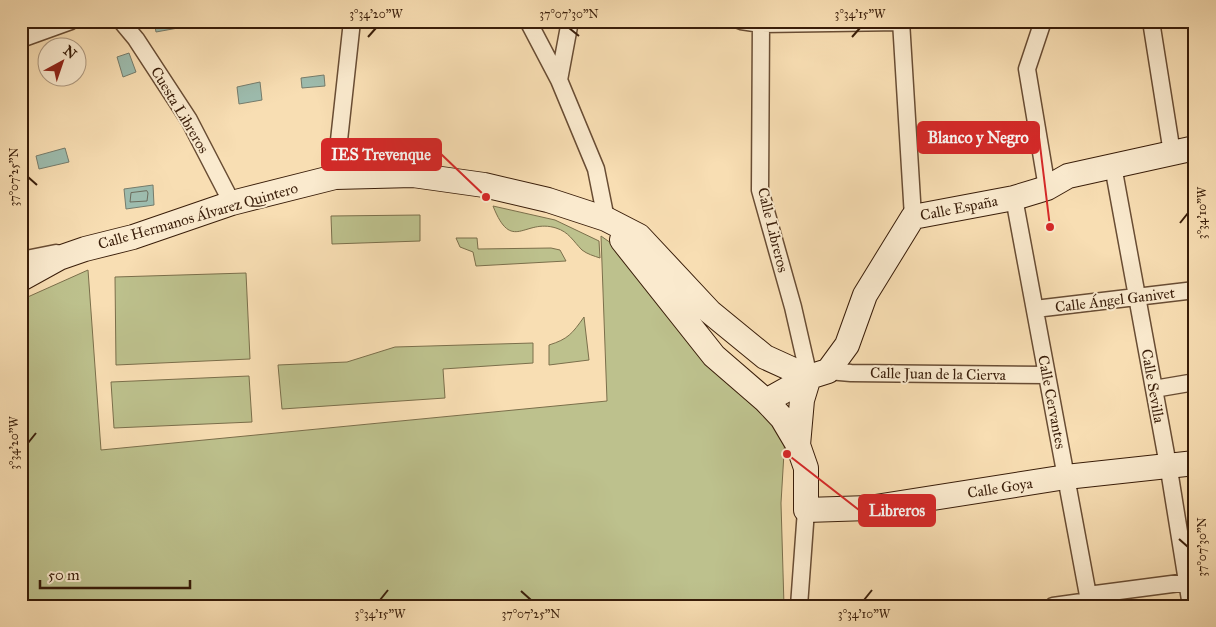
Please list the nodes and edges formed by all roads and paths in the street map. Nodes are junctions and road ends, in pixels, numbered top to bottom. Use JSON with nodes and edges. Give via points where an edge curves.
{"nodes":[{"id":1,"x":71,"y":21,"type":"edge"},
{"id":2,"x":121,"y":21,"type":"edge"},
{"id":3,"x":352,"y":21,"type":"edge"},
{"id":4,"x":528,"y":21,"type":"edge"},
{"id":5,"x":570,"y":21,"type":"edge"},
{"id":6,"x":741,"y":21,"type":"edge"},
{"id":7,"x":1043,"y":21,"type":"edge"},
{"id":8,"x":1151,"y":21,"type":"edge"},
{"id":9,"x":761,"y":22,"type":"edge"},
{"id":10,"x":901,"y":22,"type":"edge"},
{"id":11,"x":21,"y":38,"type":"edge"},
{"id":12,"x":558,"y":80,"type":"junction"},
{"id":13,"x":1184,"y":151,"type":"edge"},
{"id":14,"x":1113,"y":166,"type":"junction"},
{"id":15,"x":335,"y":177,"type":"junction"},
{"id":16,"x":1046,"y":188,"type":"junction"},
{"id":17,"x":1014,"y":198,"type":"junction"},
{"id":18,"x":232,"y":203,"type":"junction"},
{"id":19,"x":913,"y":217,"type":"junction"},
{"id":20,"x":606,"y":219,"type":"junction"},
{"id":21,"x":85,"y":249,"type":"junction"},
{"id":22,"x":21,"y":260,"type":"edge"},
{"id":23,"x":21,"y":278,"type":"edge"},
{"id":24,"x":1195,"y":290,"type":"edge"},
{"id":25,"x":1137,"y":297,"type":"junction"},
{"id":26,"x":1035,"y":309,"type":"junction"},
{"id":27,"x":819,"y":374,"type":"junction"},
{"id":28,"x":1047,"y":375,"type":"junction"},
{"id":29,"x":1195,"y":382,"type":"edge"},
{"id":30,"x":1154,"y":389,"type":"junction"},
{"id":31,"x":766,"y":401,"type":"junction"},
{"id":32,"x":798,"y":445,"type":"junction"},
{"id":33,"x":1195,"y":463,"type":"edge"},
{"id":34,"x":1168,"y":466,"type":"junction"},
{"id":35,"x":806,"y":468,"type":"junction"},
{"id":36,"x":1066,"y":477,"type":"junction"},
{"id":37,"x":806,"y":510,"type":"junction"},
{"id":38,"x":1191,"y":581,"type":"edge"},
{"id":39,"x":1089,"y":601,"type":"edge"},
{"id":40,"x":799,"y":606,"type":"edge"},
{"id":41,"x":1053,"y":606,"type":"edge"},
{"id":42,"x":1191,"y":606,"type":"edge"}],
"edges":[{"from":1,"to":11,"type":"street"},
{"from":2,"to":18,"type":"street","name":"Cuesta Libreros","via":[[189,120]]},
{"from":3,"to":15,"type":"street"},
{"from":4,"to":12,"type":"street"},
{"from":5,"to":12,"type":"street"},
{"from":6,"to":9,"type":"street"},
{"from":7,"to":16,"type":"street","via":[[1027,69]]},
{"from":8,"to":13,"type":"street"},
{"from":9,"to":10,"type":"street"},
{"from":9,"to":27,"type":"street","name":"Calle Libreros","via":[[760,190],[793,307]]},
{"from":10,"to":19,"type":"street"},
{"from":12,"to":20,"type":"street","via":[[596,169]]},
{"from":13,"to":14,"type":"street","name":"Calle España"},
{"from":14,"to":16,"type":"street","name":"Calle España","via":[[1068,176]]},
{"from":14,"to":25,"type":"street","name":"Calle Sevilla"},
{"from":15,"to":18,"type":"street","name":"Calle Hermanos Álvarez Quintero"},
{"from":15,"to":20,"type":"street","name":"Calle Hermanos Álvarez Quintero","via":[[413,175],[484,185],[548,200]]},
{"from":16,"to":17,"type":"street","name":"Calle España"},
{"from":17,"to":19,"type":"street","name":"Calle España"},
{"from":17,"to":26,"type":"street","name":"Calle Cervantes"},
{"from":18,"to":21,"type":"street","name":"Calle Hermanos Álvarez Quintero","via":[[133,237]]},
{"from":19,"to":27,"type":"street","name":"Calle España","via":[[865,295],[847,345]]},
{"from":20,"to":27,"type":"street","name":"Calle Hermanos Álvarez Quintero","via":[[639,236],[710,312],[765,357]]},
{"from":20,"to":31,"type":"street","via":[[714,356]]},
{"from":21,"to":22,"type":"street"},
{"from":21,"to":23,"type":"street","name":"Calle Hermanos Álvarez Quintero","via":[[59,258]]},
{"from":24,"to":25,"type":"street","name":"Calle Ángel Ganivet"},
{"from":25,"to":26,"type":"street","name":"Calle Ángel Ganivet"},
{"from":25,"to":30,"type":"street","name":"Calle Sevilla"},
{"from":26,"to":28,"type":"street","name":"Calle Cervantes"},
{"from":27,"to":28,"type":"street","name":"Calle Juan de la Cierva"},
{"from":27,"to":31,"type":"street"},
{"from":27,"to":32,"type":"street","name":"Calle Libreros","via":[[802,400]]},
{"from":27,"to":35,"type":"street","name":"Calle Libreros","via":[[812,460]]},
{"from":28,"to":36,"type":"street","name":"Calle Cervantes"},
{"from":29,"to":30,"type":"street"},
{"from":30,"to":34,"type":"street","name":"Calle Sevilla"},
{"from":31,"to":32,"type":"street","via":[[782,418]]},
{"from":32,"to":35,"type":"street","name":"Calle Libreros"},
{"from":33,"to":34,"type":"street","name":"Calle Goya"},
{"from":34,"to":36,"type":"street","name":"Calle Goya"},
{"from":34,"to":38,"type":"street","name":"Calle Sevilla"},
{"from":35,"to":37,"type":"street","name":"Calle Libreros"},
{"from":36,"to":37,"type":"street","name":"Calle Goya","via":[[870,508]]},
{"from":36,"to":39,"type":"street","name":"Calle Cervantes"},
{"from":37,"to":40,"type":"street","name":"Calle Libreros"},
{"from":38,"to":39,"type":"street"},
{"from":38,"to":42,"type":"street","name":"Calle Sevilla"},
{"from":39,"to":41,"type":"street"}]}
